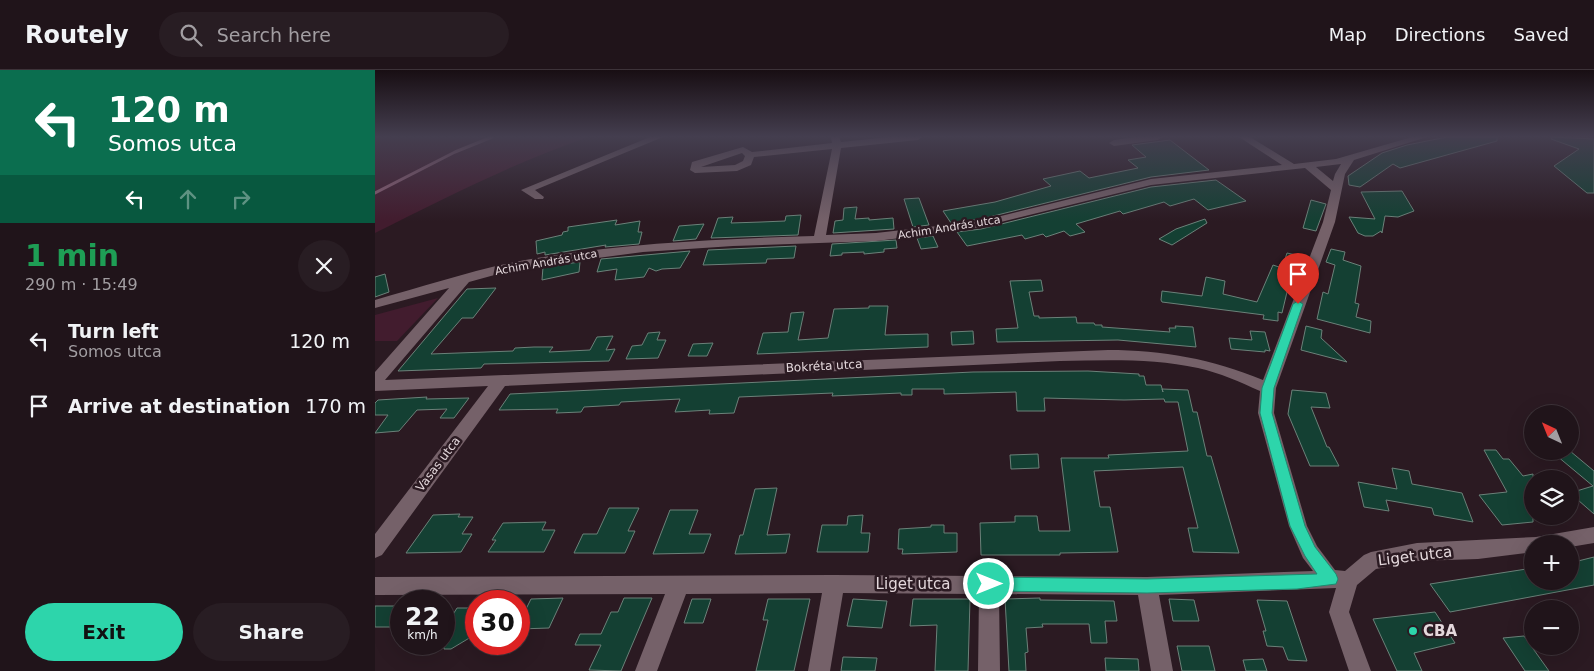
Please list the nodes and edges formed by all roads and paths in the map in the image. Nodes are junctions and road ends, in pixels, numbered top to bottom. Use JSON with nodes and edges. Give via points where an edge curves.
{"nodes":[{"id":1,"x":589,"y":165,"type":"edge"},
{"id":2,"x":696,"y":165,"type":"edge"},
{"id":3,"x":743,"y":165,"type":"edge"},
{"id":4,"x":832,"y":165,"type":"edge"},
{"id":5,"x":1289,"y":165,"type":"edge"},
{"id":6,"x":1313,"y":165,"type":"edge"},
{"id":7,"x":1346,"y":165,"type":"edge"},
{"id":8,"x":1308,"y":166,"type":"junction"},
{"id":9,"x":1292,"y":167,"type":"junction"},
{"id":10,"x":1336,"y":189,"type":"junction"},
{"id":11,"x":539,"y":197,"type":"dead end"},
{"id":12,"x":819,"y":240,"type":"junction"},
{"id":13,"x":469,"y":279,"type":"junction"},
{"id":14,"x":375,"y":304,"type":"edge"},
{"id":15,"x":501,"y":380,"type":"junction"},
{"id":16,"x":375,"y":382,"type":"edge"},
{"id":17,"x":375,"y":386,"type":"edge"},
{"id":18,"x":1268,"y":388,"type":"junction"},
{"id":19,"x":1594,"y":535,"type":"edge"},
{"id":20,"x":1579,"y":537,"type":"edge"},
{"id":21,"x":1524,"y":545,"type":"edge"},
{"id":22,"x":375,"y":549,"type":"edge"},
{"id":23,"x":1340,"y":580,"type":"junction"},
{"id":24,"x":835,"y":584,"type":"junction"},
{"id":25,"x":989,"y":584,"type":"junction"},
{"id":26,"x":679,"y":585,"type":"junction"},
{"id":27,"x":375,"y":586,"type":"edge"},
{"id":28,"x":1147,"y":586,"type":"junction"},
{"id":29,"x":646,"y":671,"type":"edge"},
{"id":30,"x":819,"y":671,"type":"edge"},
{"id":31,"x":989,"y":671,"type":"edge"},
{"id":32,"x":1162,"y":671,"type":"edge"},
{"id":33,"x":1360,"y":671,"type":"edge"}],
"edges":[{"from":1,"to":11,"type":"street","via":[[526,190]]},
{"from":2,"to":3,"type":"street","via":[[695,170]]},
{"from":4,"to":12,"type":"street"},
{"from":5,"to":9,"type":"street"},
{"from":6,"to":8,"type":"street","name":"Achim András utca"},
{"from":7,"to":10,"type":"street"},
{"from":8,"to":9,"type":"street","name":"Achim András utca"},
{"from":8,"to":10,"type":"street"},
{"from":9,"to":12,"type":"street","name":"Achim András utca","via":[[1151,182],[981,224]]},
{"from":10,"to":18,"type":"street","via":[[1329,222]]},
{"from":12,"to":13,"type":"street","name":"Achim András utca","via":[[625,250],[537,262]]},
{"from":13,"to":14,"type":"street","name":"Achim András utca"},
{"from":13,"to":16,"type":"street","name":"Achim András utca","via":[[452,292]]},
{"from":15,"to":17,"type":"street","name":"Bokréta utca"},
{"from":15,"to":18,"type":"street","name":"Bokréta utca","via":[[1115,355],[1188,361]]},
{"from":15,"to":22,"type":"street","name":"Vasas utca"},
{"from":18,"to":23,"type":"street","via":[[1266,413],[1298,526],[1310,552]]},
{"from":19,"to":20,"type":"street"},
{"from":21,"to":23,"type":"street","name":"Liget utca","via":[[1417,552],[1371,561]]},
{"from":23,"to":28,"type":"street","name":"Liget utca"},
{"from":23,"to":33,"type":"street","via":[[1339,612]]},
{"from":24,"to":25,"type":"street","name":"Liget utca"},
{"from":24,"to":26,"type":"street","name":"Liget utca"},
{"from":24,"to":30,"type":"street"},
{"from":25,"to":28,"type":"street","name":"Liget utca"},
{"from":25,"to":31,"type":"street"},
{"from":26,"to":27,"type":"street","name":"Liget utca"},
{"from":26,"to":29,"type":"street"},
{"from":28,"to":32,"type":"street"}]}
